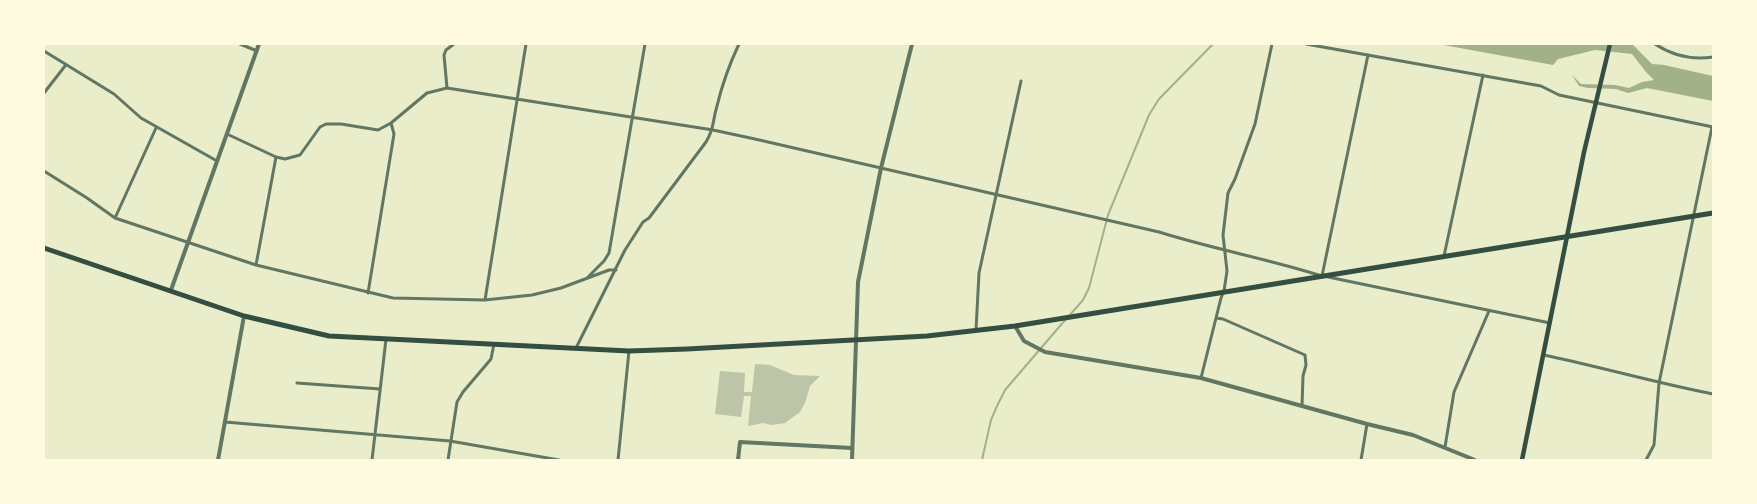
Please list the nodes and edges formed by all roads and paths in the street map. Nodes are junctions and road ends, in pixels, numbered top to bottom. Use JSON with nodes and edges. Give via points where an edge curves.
{"nodes":[{"id":1,"x":240,"y":44,"type":"edge"},
{"id":2,"x":259,"y":44,"type":"edge"},
{"id":3,"x":454,"y":44,"type":"edge"},
{"id":4,"x":526,"y":44,"type":"edge"},
{"id":5,"x":645,"y":44,"type":"edge"},
{"id":6,"x":740,"y":44,"type":"edge"},
{"id":7,"x":912,"y":44,"type":"edge"},
{"id":8,"x":1272,"y":44,"type":"edge"},
{"id":9,"x":1306,"y":44,"type":"edge"},
{"id":10,"x":1610,"y":44,"type":"edge"},
{"id":11,"x":1655,"y":44,"type":"edge"},
{"id":12,"x":44,"y":51,"type":"edge"},
{"id":13,"x":257,"y":51,"type":"junction"},
{"id":14,"x":1368,"y":55,"type":"junction"},
{"id":15,"x":1713,"y":57,"type":"edge"},
{"id":16,"x":65,"y":66,"type":"junction"},
{"id":17,"x":1483,"y":75,"type":"junction"},
{"id":18,"x":1021,"y":81,"type":"dead end"},
{"id":19,"x":447,"y":88,"type":"junction"},
{"id":20,"x":44,"y":93,"type":"edge"},
{"id":21,"x":517,"y":99,"type":"junction"},
{"id":22,"x":1596,"y":102,"type":"junction"},
{"id":23,"x":632,"y":118,"type":"junction"},
{"id":24,"x":391,"y":123,"type":"junction"},
{"id":25,"x":1713,"y":127,"type":"edge"},
{"id":26,"x":156,"y":128,"type":"junction"},
{"id":27,"x":713,"y":130,"type":"junction"},
{"id":28,"x":227,"y":134,"type":"junction"},
{"id":29,"x":276,"y":157,"type":"junction"},
{"id":30,"x":217,"y":161,"type":"junction"},
{"id":31,"x":881,"y":168,"type":"junction"},
{"id":32,"x":44,"y":171,"type":"edge"},
{"id":33,"x":995,"y":195,"type":"junction"},
{"id":34,"x":1713,"y":214,"type":"edge"},
{"id":35,"x":1694,"y":216,"type":"junction"},
{"id":36,"x":115,"y":218,"type":"junction"},
{"id":37,"x":1568,"y":237,"type":"junction"},
{"id":38,"x":188,"y":243,"type":"junction"},
{"id":39,"x":44,"y":248,"type":"edge"},
{"id":40,"x":1225,"y":251,"type":"junction"},
{"id":41,"x":1444,"y":256,"type":"junction"},
{"id":42,"x":256,"y":265,"type":"junction"},
{"id":43,"x":616,"y":270,"type":"junction"},
{"id":44,"x":1322,"y":276,"type":"junction"},
{"id":45,"x":586,"y":279,"type":"junction"},
{"id":46,"x":171,"y":290,"type":"junction"},
{"id":47,"x":1224,"y":291,"type":"junction"},
{"id":48,"x":368,"y":293,"type":"junction"},
{"id":49,"x":485,"y":300,"type":"junction"},
{"id":50,"x":1489,"y":311,"type":"junction"},
{"id":51,"x":244,"y":316,"type":"junction"},
{"id":52,"x":1216,"y":318,"type":"junction"},
{"id":53,"x":1550,"y":323,"type":"junction"},
{"id":54,"x":1015,"y":326,"type":"junction"},
{"id":55,"x":976,"y":330,"type":"junction"},
{"id":56,"x":386,"y":338,"type":"junction"},
{"id":57,"x":856,"y":339,"type":"junction"},
{"id":58,"x":494,"y":344,"type":"junction"},
{"id":59,"x":576,"y":348,"type":"junction"},
{"id":60,"x":629,"y":350,"type":"junction"},
{"id":61,"x":1544,"y":355,"type":"junction"},
{"id":62,"x":1201,"y":378,"type":"junction"},
{"id":63,"x":297,"y":383,"type":"dead end"},
{"id":64,"x":1659,"y":383,"type":"junction"},
{"id":65,"x":380,"y":389,"type":"junction"},
{"id":66,"x":1713,"y":394,"type":"edge"},
{"id":67,"x":1302,"y":406,"type":"junction"},
{"id":68,"x":225,"y":422,"type":"junction"},
{"id":69,"x":1367,"y":424,"type":"junction"},
{"id":70,"x":375,"y":435,"type":"junction"},
{"id":71,"x":450,"y":440,"type":"junction"},
{"id":72,"x":1446,"y":447,"type":"junction"},
{"id":73,"x":852,"y":448,"type":"junction"},
{"id":74,"x":218,"y":460,"type":"edge"},
{"id":75,"x":372,"y":460,"type":"edge"},
{"id":76,"x":448,"y":460,"type":"edge"},
{"id":77,"x":559,"y":460,"type":"edge"},
{"id":78,"x":618,"y":460,"type":"edge"},
{"id":79,"x":738,"y":460,"type":"edge"},
{"id":80,"x":852,"y":460,"type":"edge"},
{"id":81,"x":1361,"y":460,"type":"edge"},
{"id":82,"x":1475,"y":460,"type":"edge"},
{"id":83,"x":1522,"y":460,"type":"edge"},
{"id":84,"x":1646,"y":460,"type":"edge"}],
"edges":[{"from":1,"to":13,"type":"street"},
{"from":2,"to":13,"type":"street"},
{"from":3,"to":19,"type":"street","via":[[444,54]]},
{"from":4,"to":21,"type":"street"},
{"from":5,"to":23,"type":"street"},
{"from":6,"to":27,"type":"street","via":[[721,89]]},
{"from":7,"to":31,"type":"street"},
{"from":8,"to":40,"type":"street","via":[[1255,124],[1228,193],[1223,235]]},
{"from":9,"to":14,"type":"street"},
{"from":10,"to":22,"type":"main road"},
{"from":11,"to":15,"type":"street","via":[[1685,57]]},
{"from":12,"to":16,"type":"street"},
{"from":13,"to":28,"type":"street"},
{"from":14,"to":17,"type":"street"},
{"from":14,"to":44,"type":"street"},
{"from":16,"to":20,"type":"street"},
{"from":16,"to":26,"type":"street","via":[[114,94]]},
{"from":17,"to":22,"type":"street","via":[[1541,86],[1559,95]]},
{"from":17,"to":41,"type":"street"},
{"from":18,"to":33,"type":"street"},
{"from":19,"to":21,"type":"street"},
{"from":19,"to":24,"type":"street","via":[[427,93]]},
{"from":21,"to":23,"type":"street"},
{"from":21,"to":49,"type":"street"},
{"from":22,"to":25,"type":"street"},
{"from":22,"to":37,"type":"main road"},
{"from":23,"to":27,"type":"street"},
{"from":23,"to":45,"type":"street","via":[[610,253]]},
{"from":24,"to":29,"type":"street","via":[[378,130],[326,124],[320,127],[300,155]]},
{"from":24,"to":48,"type":"street","via":[[394,134]]},
{"from":25,"to":35,"type":"street"},
{"from":26,"to":30,"type":"street"},
{"from":26,"to":36,"type":"street"},
{"from":27,"to":31,"type":"street"},
{"from":27,"to":43,"type":"street","via":[[643,222]]},
{"from":28,"to":29,"type":"street"},
{"from":28,"to":30,"type":"street"},
{"from":29,"to":42,"type":"street"},
{"from":30,"to":38,"type":"street"},
{"from":31,"to":33,"type":"street"},
{"from":31,"to":57,"type":"street","via":[[858,282]]},
{"from":32,"to":36,"type":"street"},
{"from":33,"to":40,"type":"street","via":[[1159,232]]},
{"from":33,"to":55,"type":"street","via":[[979,273]]},
{"from":34,"to":35,"type":"main road"},
{"from":35,"to":37,"type":"main road"},
{"from":35,"to":64,"type":"street"},
{"from":36,"to":38,"type":"street"},
{"from":37,"to":41,"type":"main road"},
{"from":37,"to":53,"type":"main road"},
{"from":38,"to":42,"type":"street"},
{"from":38,"to":46,"type":"street"},
{"from":39,"to":46,"type":"main road"},
{"from":40,"to":44,"type":"street"},
{"from":40,"to":47,"type":"street"},
{"from":41,"to":44,"type":"main road"},
{"from":42,"to":48,"type":"street"},
{"from":43,"to":45,"type":"street"},
{"from":43,"to":59,"type":"street"},
{"from":44,"to":47,"type":"main road"},
{"from":44,"to":50,"type":"street"},
{"from":45,"to":49,"type":"street","via":[[561,288]]},
{"from":46,"to":51,"type":"main road"},
{"from":47,"to":52,"type":"street"},
{"from":47,"to":54,"type":"main road"},
{"from":48,"to":49,"type":"street","via":[[393,298]]},
{"from":50,"to":53,"type":"street"},
{"from":50,"to":72,"type":"street","via":[[1454,392]]},
{"from":51,"to":56,"type":"main road","via":[[329,336]]},
{"from":51,"to":68,"type":"street"},
{"from":52,"to":62,"type":"street"},
{"from":52,"to":67,"type":"street","via":[[1305,355]]},
{"from":53,"to":61,"type":"main road"},
{"from":54,"to":55,"type":"main road"},
{"from":54,"to":62,"type":"street","via":[[1024,341],[1045,352]]},
{"from":55,"to":57,"type":"main road"},
{"from":56,"to":58,"type":"main road"},
{"from":56,"to":65,"type":"street"},
{"from":57,"to":60,"type":"main road"},
{"from":57,"to":73,"type":"street"},
{"from":58,"to":59,"type":"main road"},
{"from":58,"to":71,"type":"street","via":[[491,359],[457,402]]},
{"from":59,"to":60,"type":"main road"},
{"from":60,"to":78,"type":"street"},
{"from":61,"to":64,"type":"street"},
{"from":61,"to":83,"type":"main road"},
{"from":62,"to":67,"type":"street"},
{"from":63,"to":65,"type":"street"},
{"from":64,"to":66,"type":"street"},
{"from":64,"to":84,"type":"street","via":[[1654,445]]},
{"from":65,"to":70,"type":"street"},
{"from":67,"to":69,"type":"street"},
{"from":68,"to":70,"type":"street"},
{"from":68,"to":74,"type":"street"},
{"from":69,"to":72,"type":"street"},
{"from":69,"to":81,"type":"street"},
{"from":70,"to":71,"type":"street"},
{"from":70,"to":75,"type":"street"},
{"from":71,"to":76,"type":"street"},
{"from":71,"to":77,"type":"street"},
{"from":72,"to":82,"type":"street"},
{"from":73,"to":79,"type":"street","via":[[740,442]]},
{"from":73,"to":80,"type":"street"}]}
